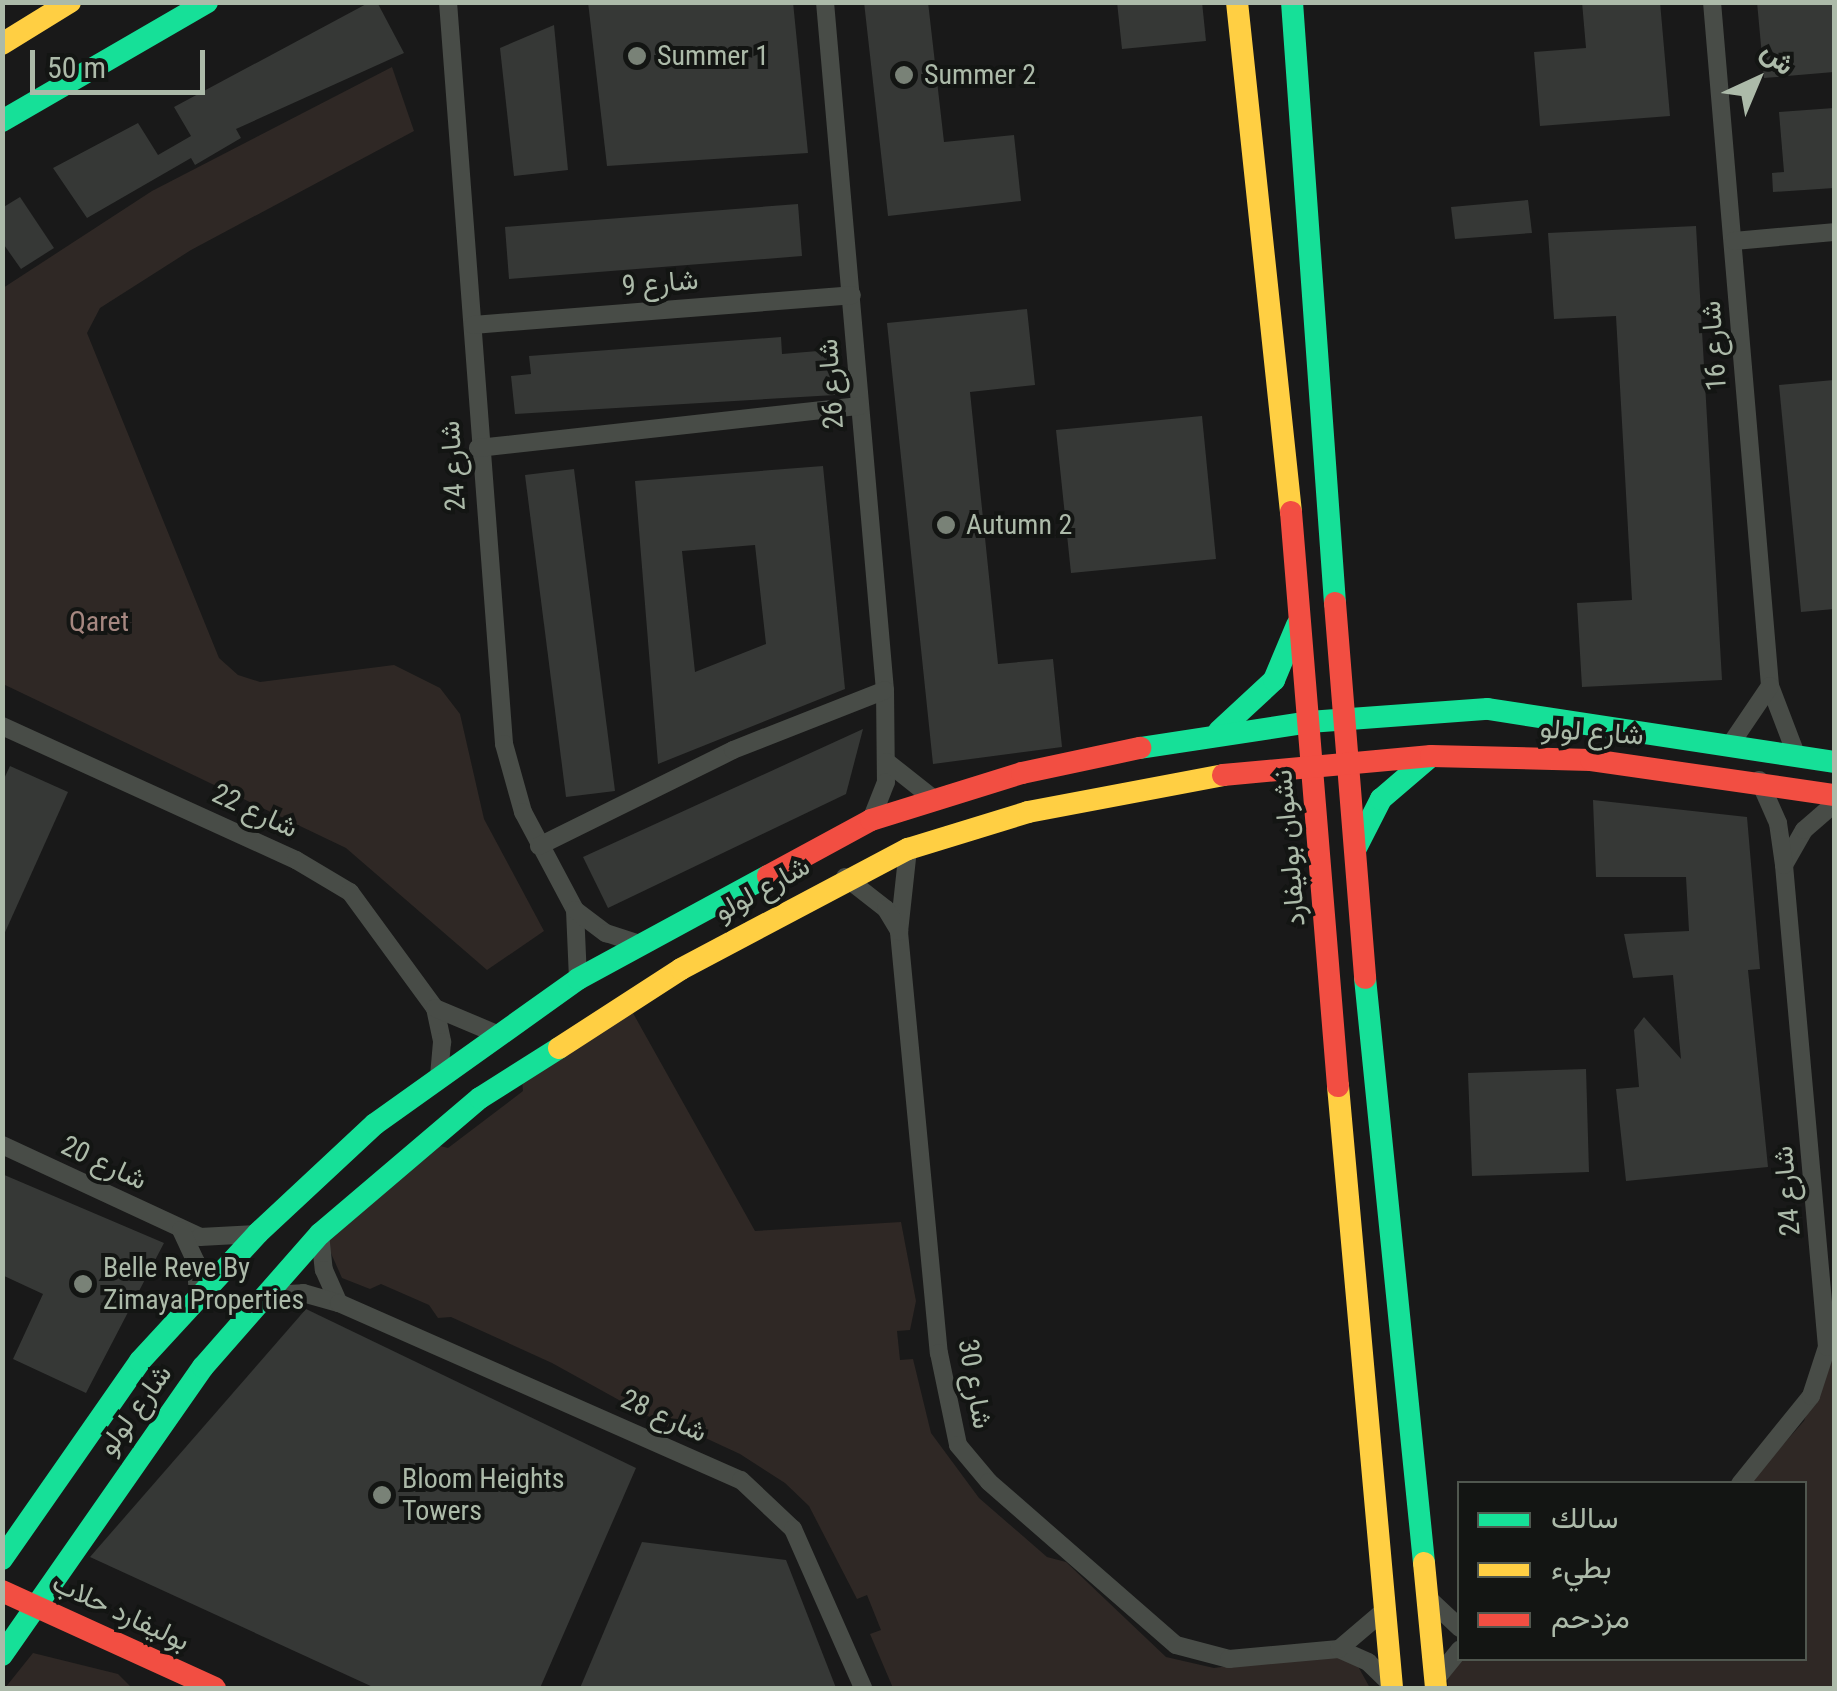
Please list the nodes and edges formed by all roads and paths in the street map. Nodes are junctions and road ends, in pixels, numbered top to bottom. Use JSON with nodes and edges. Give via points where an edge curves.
{"nodes":[{"id":1,"x":70,"y":2,"type":"edge"},
{"id":2,"x":207,"y":2,"type":"edge"},
{"id":3,"x":448,"y":2,"type":"edge"},
{"id":4,"x":825,"y":2,"type":"edge"},
{"id":5,"x":1237,"y":2,"type":"edge"},
{"id":6,"x":1292,"y":2,"type":"edge"},
{"id":7,"x":1712,"y":2,"type":"edge"},
{"id":8,"x":2,"y":44,"type":"edge"},
{"id":9,"x":2,"y":121,"type":"edge"},
{"id":10,"x":1834,"y":232,"type":"edge"},
{"id":11,"x":1734,"y":241,"type":"junction"},
{"id":12,"x":852,"y":295,"type":"junction"},
{"id":13,"x":473,"y":325,"type":"junction"},
{"id":14,"x":860,"y":406,"type":"junction"},
{"id":15,"x":478,"y":448,"type":"junction"},
{"id":16,"x":1301,"y":606,"type":"junction"},
{"id":17,"x":1770,"y":686,"type":"junction"},
{"id":18,"x":885,"y":690,"type":"junction"},
{"id":19,"x":1342,"y":719,"type":"junction"},
{"id":20,"x":1309,"y":722,"type":"junction"},
{"id":21,"x":2,"y":726,"type":"edge"},
{"id":22,"x":1216,"y":733,"type":"junction"},
{"id":23,"x":1730,"y":745,"type":"junction"},
{"id":24,"x":1796,"y":754,"type":"junction"},
{"id":25,"x":1430,"y":756,"type":"junction"},
{"id":26,"x":1345,"y":761,"type":"junction"},
{"id":27,"x":887,"y":762,"type":"junction"},
{"id":28,"x":1834,"y":762,"type":"edge"},
{"id":29,"x":1310,"y":763,"type":"junction"},
{"id":30,"x":1759,"y":780,"type":"junction"},
{"id":31,"x":1834,"y":795,"type":"edge"},
{"id":32,"x":934,"y":800,"type":"junction"},
{"id":33,"x":1834,"y":804,"type":"edge"},
{"id":34,"x":871,"y":820,"type":"junction"},
{"id":35,"x":539,"y":846,"type":"junction"},
{"id":36,"x":908,"y":848,"type":"junction"},
{"id":37,"x":1353,"y":858,"type":"junction"},
{"id":38,"x":1784,"y":865,"type":"junction"},
{"id":39,"x":845,"y":877,"type":"junction"},
{"id":40,"x":575,"y":910,"type":"junction"},
{"id":41,"x":899,"y":932,"type":"junction"},
{"id":42,"x":642,"y":945,"type":"junction"},
{"id":43,"x":578,"y":979,"type":"junction"},
{"id":44,"x":435,"y":1008,"type":"junction"},
{"id":45,"x":497,"y":1034,"type":"junction"},
{"id":46,"x":438,"y":1076,"type":"junction"},
{"id":47,"x":2,"y":1145,"type":"edge"},
{"id":48,"x":181,"y":1230,"type":"junction"},
{"id":49,"x":258,"y":1234,"type":"junction"},
{"id":50,"x":320,"y":1234,"type":"junction"},
{"id":51,"x":267,"y":1295,"type":"junction"},
{"id":52,"x":198,"y":1298,"type":"junction"},
{"id":53,"x":339,"y":1303,"type":"junction"},
{"id":54,"x":1742,"y":1481,"type":"edge"},
{"id":55,"x":2,"y":1560,"type":"edge"},
{"id":56,"x":2,"y":1590,"type":"edge"},
{"id":57,"x":1428,"y":1598,"type":"junction"},
{"id":58,"x":37,"y":1607,"type":"junction"},
{"id":59,"x":1385,"y":1610,"type":"junction"},
{"id":60,"x":1457,"y":1625,"type":"edge"},
{"id":61,"x":1339,"y":1650,"type":"junction"},
{"id":62,"x":1457,"y":1654,"type":"edge"},
{"id":63,"x":2,"y":1656,"type":"edge"},
{"id":64,"x":1436,"y":1684,"type":"edge"},
{"id":65,"x":1391,"y":1686,"type":"edge"},
{"id":66,"x":215,"y":1688,"type":"edge"},
{"id":67,"x":862,"y":1688,"type":"edge"}],
"edges":[{"from":1,"to":8,"type":"street"},
{"from":2,"to":9,"type":"street"},
{"from":3,"to":13,"type":"street","name":"شارع 24"},
{"from":4,"to":12,"type":"street","name":"شارع 26"},
{"from":5,"to":16,"type":"street","name":"نشوان بوليفارد"},
{"from":6,"to":19,"type":"street"},
{"from":7,"to":11,"type":"street","name":"شارع 16"},
{"from":10,"to":11,"type":"street"},
{"from":11,"to":17,"type":"street","name":"شارع 16"},
{"from":12,"to":13,"type":"street","name":"شارع 9"},
{"from":12,"to":14,"type":"street","name":"شارع 26"},
{"from":13,"to":15,"type":"street","name":"شارع 24"},
{"from":14,"to":15,"type":"street"},
{"from":14,"to":18,"type":"street","name":"شارع 26"},
{"from":15,"to":35,"type":"street","name":"شارع 24","via":[[504,744]]},
{"from":16,"to":20,"type":"street","name":"نشوان بوليفارد"},
{"from":16,"to":22,"type":"street","via":[[1274,680]]},
{"from":17,"to":23,"type":"street"},
{"from":17,"to":24,"type":"street","name":"شارع 16"},
{"from":18,"to":27,"type":"street","name":"شارع 26"},
{"from":18,"to":35,"type":"street","via":[[733,750]]},
{"from":19,"to":20,"type":"street","name":"شارع لولو"},
{"from":19,"to":23,"type":"street","name":"شارع لولو","via":[[1488,708]]},
{"from":19,"to":26,"type":"street"},
{"from":20,"to":22,"type":"street","name":"شارع لولو"},
{"from":20,"to":29,"type":"street","name":"نشوان بوليفارد"},
{"from":21,"to":44,"type":"street","name":"شارع 22","via":[[325,874],[372,914]]},
{"from":22,"to":32,"type":"street","name":"شارع لولو","via":[[1022,772]]},
{"from":23,"to":24,"type":"street","name":"شارع لولو"},
{"from":24,"to":28,"type":"street","name":"شارع لولو"},
{"from":25,"to":26,"type":"street","name":"شارع لولو"},
{"from":25,"to":30,"type":"street","name":"شارع لولو","via":[[1591,760]]},
{"from":25,"to":37,"type":"street","via":[[1381,798]]},
{"from":26,"to":29,"type":"street","name":"شارع لولو"},
{"from":26,"to":37,"type":"street"},
{"from":27,"to":32,"type":"street"},
{"from":27,"to":34,"type":"street","name":"شارع 26"},
{"from":29,"to":36,"type":"street","name":"شارع لولو","via":[[1152,784]]},
{"from":29,"to":59,"type":"street","name":"نشوان بوليفارد"},
{"from":30,"to":31,"type":"street","name":"شارع لولو"},
{"from":30,"to":38,"type":"street","name":"شارع 24","via":[[1778,823]]},
{"from":32,"to":34,"type":"street","name":"شارع لولو"},
{"from":33,"to":38,"type":"street","via":[[1804,830]]},
{"from":34,"to":42,"type":"street","name":"شارع لولو"},
{"from":35,"to":40,"type":"street","name":"شارع 24"},
{"from":36,"to":39,"type":"street","name":"شارع لولو"},
{"from":36,"to":41,"type":"street","name":"شارع 30"},
{"from":37,"to":57,"type":"street"},
{"from":38,"to":54,"type":"street","name":"شارع 24","via":[[1827,1347],[1811,1396]]},
{"from":39,"to":41,"type":"street","via":[[886,909]]},
{"from":39,"to":50,"type":"street","name":"شارع لولو","via":[[680,969],[495,1088]]},
{"from":40,"to":42,"type":"street","name":"شارع 24","via":[[606,933]]},
{"from":40,"to":43,"type":"street","name":"شارع 24"},
{"from":41,"to":61,"type":"street","name":"شارع 30","via":[[940,1354],[958,1446],[989,1482],[1176,1644],[1230,1659]]},
{"from":42,"to":43,"type":"street","name":"شارع لولو"},
{"from":43,"to":45,"type":"street","name":"شارع لولو"},
{"from":44,"to":45,"type":"street"},
{"from":44,"to":46,"type":"street","name":"شارع 22","via":[[442,1042]]},
{"from":45,"to":46,"type":"street","name":"شارع لولو"},
{"from":46,"to":49,"type":"street","name":"شارع لولو","via":[[375,1124]]},
{"from":47,"to":48,"type":"street","name":"شارع 20"},
{"from":48,"to":49,"type":"street","name":"شارع 20","via":[[219,1240]]},
{"from":48,"to":52,"type":"street","via":[[196,1262]]},
{"from":49,"to":52,"type":"street","name":"شارع لولو"},
{"from":50,"to":51,"type":"street","name":"شارع لولو"},
{"from":50,"to":53,"type":"street","via":[[324,1270]]},
{"from":51,"to":53,"type":"street","name":"شارع 28","via":[[304,1294]]},
{"from":51,"to":58,"type":"street","name":"شارع لولو","via":[[146,1443]]},
{"from":52,"to":55,"type":"street","name":"شارع لولو","via":[[88,1428]]},
{"from":53,"to":67,"type":"street","name":"شارع 28","via":[[761,1494],[805,1550]]},
{"from":56,"to":58,"type":"street","name":"بوليفارد حلاب"},
{"from":57,"to":60,"type":"street"},
{"from":57,"to":64,"type":"street"},
{"from":58,"to":63,"type":"street","name":"شارع لولو"},
{"from":58,"to":66,"type":"street","name":"بوليفارد حلاب"},
{"from":59,"to":61,"type":"street"},
{"from":59,"to":65,"type":"street","name":"نشوان بوليفارد"},
{"from":61,"to":65,"type":"street","via":[[1368,1662]]},
{"from":62,"to":64,"type":"street"}]}
